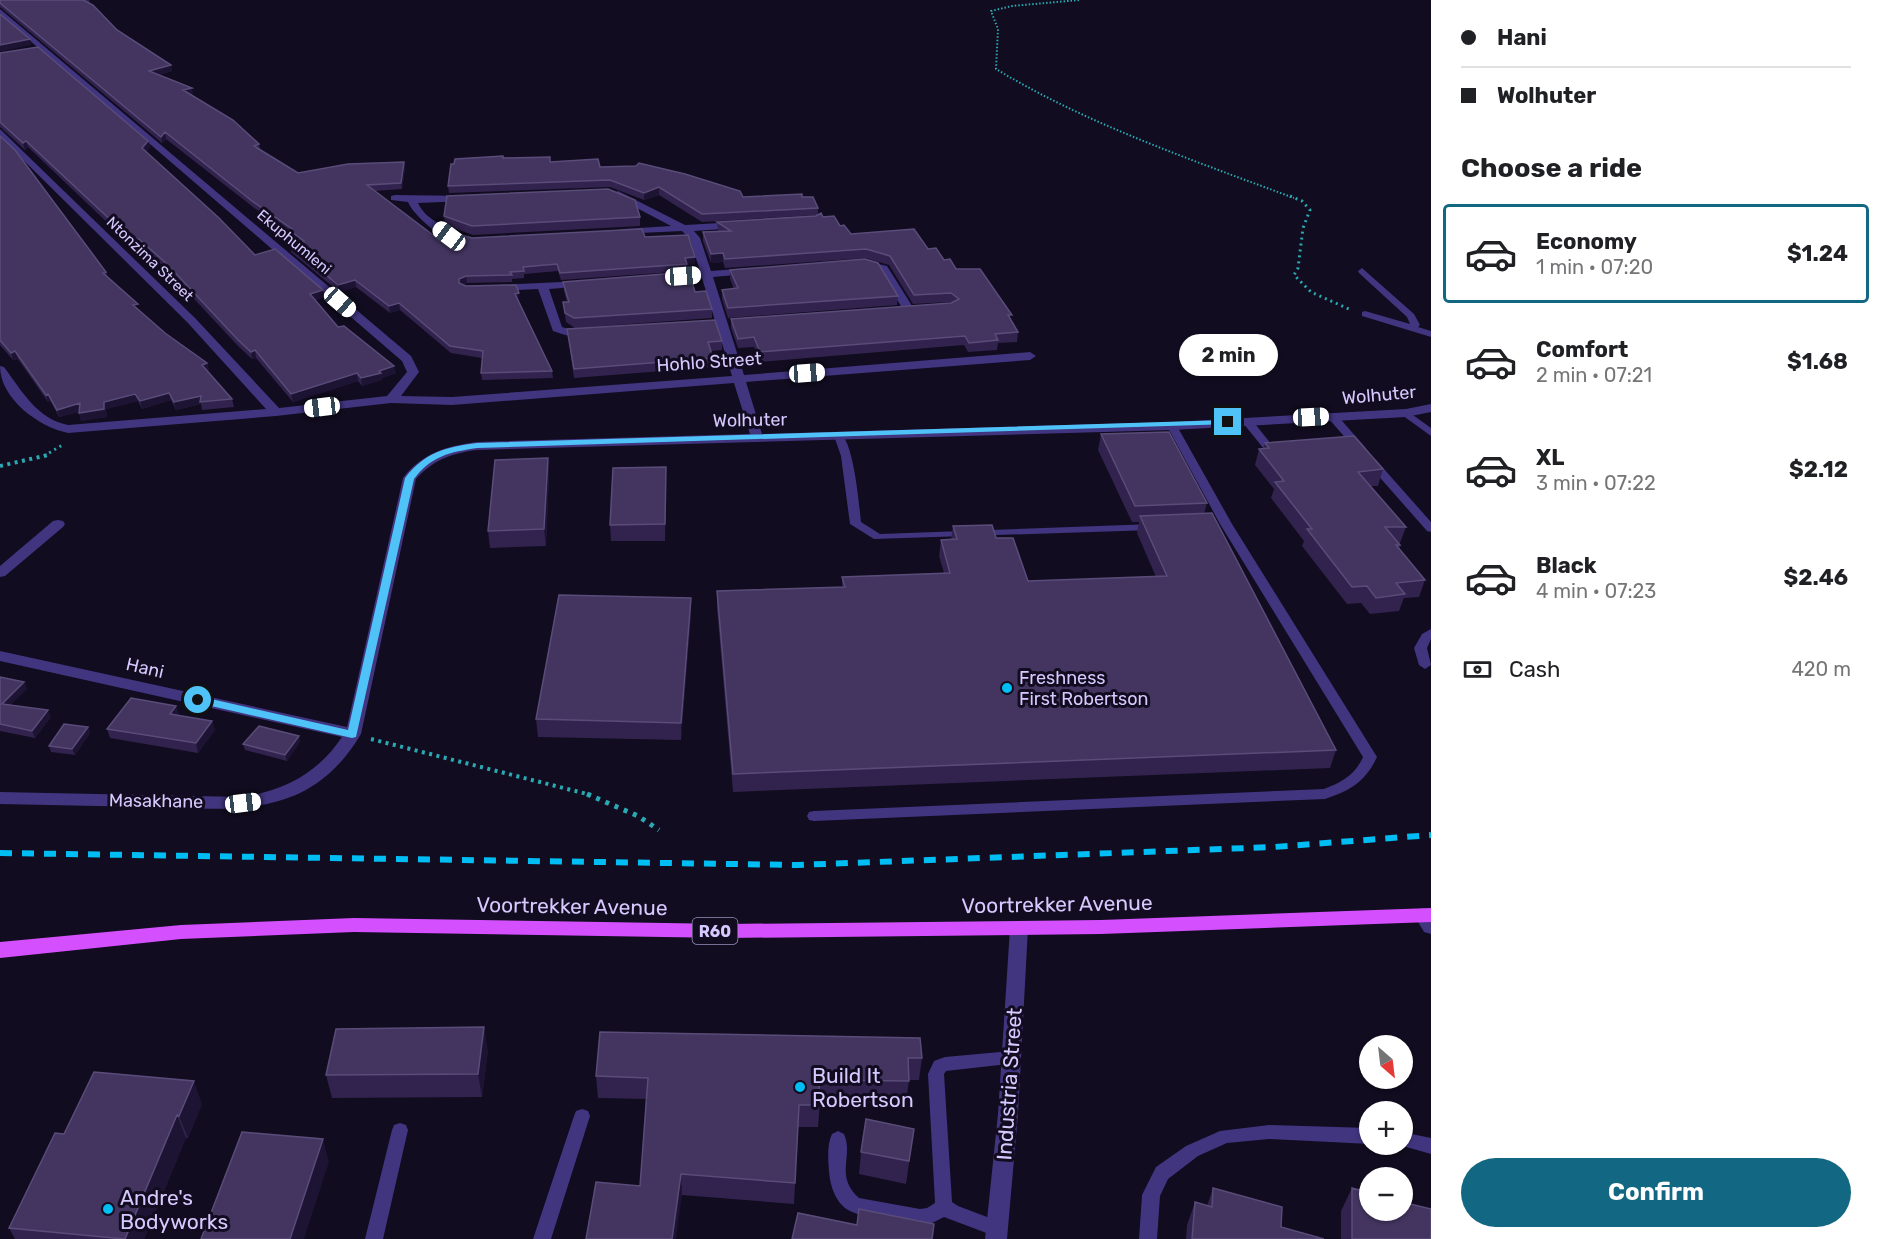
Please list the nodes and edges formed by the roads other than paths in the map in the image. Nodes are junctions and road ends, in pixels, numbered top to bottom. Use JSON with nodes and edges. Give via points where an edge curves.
{"nodes":[{"id":1,"x":0,"y":11,"type":"edge"},
{"id":2,"x":0,"y":132,"type":"edge"},
{"id":3,"x":610,"y":192,"type":"edge"},
{"id":4,"x":481,"y":197,"type":"edge"},
{"id":5,"x":394,"y":198,"type":"dead end"},
{"id":6,"x":412,"y":200,"type":"junction"},
{"id":7,"x":743,"y":224,"type":"edge"},
{"id":8,"x":683,"y":228,"type":"junction"},
{"id":9,"x":614,"y":233,"type":"edge"},
{"id":10,"x":473,"y":240,"type":"edge"},
{"id":11,"x":852,"y":263,"type":"edge"},
{"id":12,"x":762,"y":270,"type":"edge"},
{"id":13,"x":1362,"y":271,"type":"dead end"},
{"id":14,"x":706,"y":274,"type":"junction"},
{"id":15,"x":660,"y":278,"type":"edge"},
{"id":16,"x":590,"y":283,"type":"edge"},
{"id":17,"x":543,"y":286,"type":"junction"},
{"id":18,"x":489,"y":288,"type":"edge"},
{"id":19,"x":908,"y":309,"type":"edge"},
{"id":20,"x":1365,"y":314,"type":"road end"},
{"id":21,"x":1411,"y":328,"type":"junction"},
{"id":22,"x":606,"y":332,"type":"edge"},
{"id":23,"x":1431,"y":334,"type":"edge"},
{"id":24,"x":1030,"y":356,"type":"dead end"},
{"id":25,"x":0,"y":370,"type":"edge"},
{"id":26,"x":740,"y":378,"type":"junction"},
{"id":27,"x":391,"y":399,"type":"junction"},
{"id":28,"x":1431,"y":408,"type":"edge"},
{"id":29,"x":276,"y":412,"type":"junction"},
{"id":30,"x":1406,"y":413,"type":"junction"},
{"id":31,"x":1332,"y":416,"type":"junction"},
{"id":32,"x":1247,"y":421,"type":"junction"},
{"id":33,"x":1173,"y":426,"type":"junction"},
{"id":34,"x":1431,"y":433,"type":"edge"},
{"id":35,"x":840,"y":436,"type":"junction"},
{"id":36,"x":757,"y":437,"type":"junction"},
{"id":37,"x":1272,"y":452,"type":"edge"},
{"id":38,"x":58,"y":524,"type":"dead end"},
{"id":39,"x":1168,"y":526,"type":"edge"},
{"id":40,"x":1431,"y":529,"type":"edge"},
{"id":41,"x":0,"y":573,"type":"edge"},
{"id":42,"x":1431,"y":633,"type":"edge"},
{"id":43,"x":0,"y":656,"type":"edge"},
{"id":44,"x":1425,"y":665,"type":"dead end"},
{"id":45,"x":352,"y":734,"type":"junction"},
{"id":46,"x":308,"y":783,"type":"joint"},
{"id":47,"x":0,"y":798,"type":"edge"},
{"id":48,"x":814,"y":816,"type":"dead end"},
{"id":49,"x":1428,"y":919,"type":"edge"},
{"id":50,"x":1019,"y":928,"type":"junction"},
{"id":51,"x":0,"y":950,"type":"edge"},
{"id":52,"x":1011,"y":1058,"type":"junction"},
{"id":53,"x":582,"y":1116,"type":"dead end"},
{"id":54,"x":400,"y":1130,"type":"dead end"},
{"id":55,"x":1359,"y":1136,"type":"edge"},
{"id":56,"x":838,"y":1139,"type":"dead end"},
{"id":57,"x":1413,"y":1142,"type":"edge"},
{"id":58,"x":1431,"y":1146,"type":"edge"},
{"id":59,"x":945,"y":1207,"type":"junction"},
{"id":60,"x":996,"y":1234,"type":"edge"},
{"id":61,"x":374,"y":1239,"type":"edge"},
{"id":62,"x":542,"y":1239,"type":"edge"},
{"id":63,"x":1148,"y":1239,"type":"edge"}],
"edges":[{"from":1,"to":27,"type":"street","name":"Ekuphumleni","via":[[36,48],[407,359],[413,372]]},
{"from":2,"to":29,"type":"street","name":"Ntonzima Street","via":[[191,320]]},
{"from":3,"to":8,"type":"street"},
{"from":4,"to":6,"type":"street"},
{"from":5,"to":6,"type":"street"},
{"from":6,"to":10,"type":"street","via":[[416,211],[449,236]]},
{"from":7,"to":8,"type":"street"},
{"from":8,"to":9,"type":"street"},
{"from":8,"to":14,"type":"street","via":[[695,238]]},
{"from":11,"to":19,"type":"street","via":[[883,268]]},
{"from":12,"to":14,"type":"street"},
{"from":13,"to":21,"type":"lane","via":[[1412,316]]},
{"from":14,"to":15,"type":"street"},
{"from":14,"to":26,"type":"street"},
{"from":16,"to":17,"type":"street"},
{"from":17,"to":18,"type":"street"},
{"from":17,"to":22,"type":"street","via":[[557,328],[573,334]]},
{"from":20,"to":21,"type":"lane"},
{"from":21,"to":23,"type":"lane"},
{"from":24,"to":26,"type":"street","name":"Hohlo Street"},
{"from":25,"to":29,"type":"street","via":[[36,417],[50,426],[68,429]]},
{"from":26,"to":27,"type":"street","name":"Hohlo Street","via":[[452,401]]},
{"from":26,"to":36,"type":"street"},
{"from":27,"to":29,"type":"street"},
{"from":28,"to":30,"type":"street","name":"Wolhuter"},
{"from":30,"to":31,"type":"street","name":"Wolhuter"},
{"from":30,"to":34,"type":"lane"},
{"from":31,"to":32,"type":"street","name":"Wolhuter"},
{"from":31,"to":40,"type":"lane"},
{"from":32,"to":33,"type":"street","name":"Wolhuter"},
{"from":32,"to":37,"type":"lane"},
{"from":33,"to":35,"type":"street","name":"Wolhuter"},
{"from":33,"to":48,"type":"lane","via":[[1221,524],[1370,757],[1364,771],[1351,785],[1325,794]]},
{"from":35,"to":36,"type":"street","name":"Wolhuter"},
{"from":35,"to":39,"type":"lane","via":[[856,524],[878,537]]},
{"from":36,"to":45,"type":"street","name":"Wolhuter","via":[[477,446],[449,449],[433,456],[410,478]]},
{"from":38,"to":41,"type":"street"},
{"from":42,"to":44,"type":"lane","via":[[1420,645]]},
{"from":43,"to":45,"type":"street","name":"Hani"},
{"from":45,"to":46,"type":"street","name":"Wolhuter","via":[[324,772]]},
{"from":46,"to":47,"type":"street","name":"Masakhane","via":[[265,800],[243,803]]},
{"from":49,"to":50,"type":"main road","name":"Voortrekker Avenue","number":"R60"},
{"from":50,"to":51,"type":"main road","name":"Voortrekker Avenue","number":"R60","via":[[727,931],[354,925],[181,932]]},
{"from":50,"to":52,"type":"street","name":"Industria Street"},
{"from":52,"to":59,"type":"lane","via":[[945,1064],[936,1074]]},
{"from":52,"to":60,"type":"street","name":"Industria Street"},
{"from":53,"to":62,"type":"lane"},
{"from":54,"to":61,"type":"lane"},
{"from":55,"to":63,"type":"lane","via":[[1269,1132],[1226,1136],[1192,1152],[1162,1173],[1151,1195]]},
{"from":56,"to":59,"type":"lane","via":[[837,1183],[846,1199],[855,1205],[920,1217]]},
{"from":57,"to":58,"type":"lane"},
{"from":59,"to":60,"type":"lane"}]}
